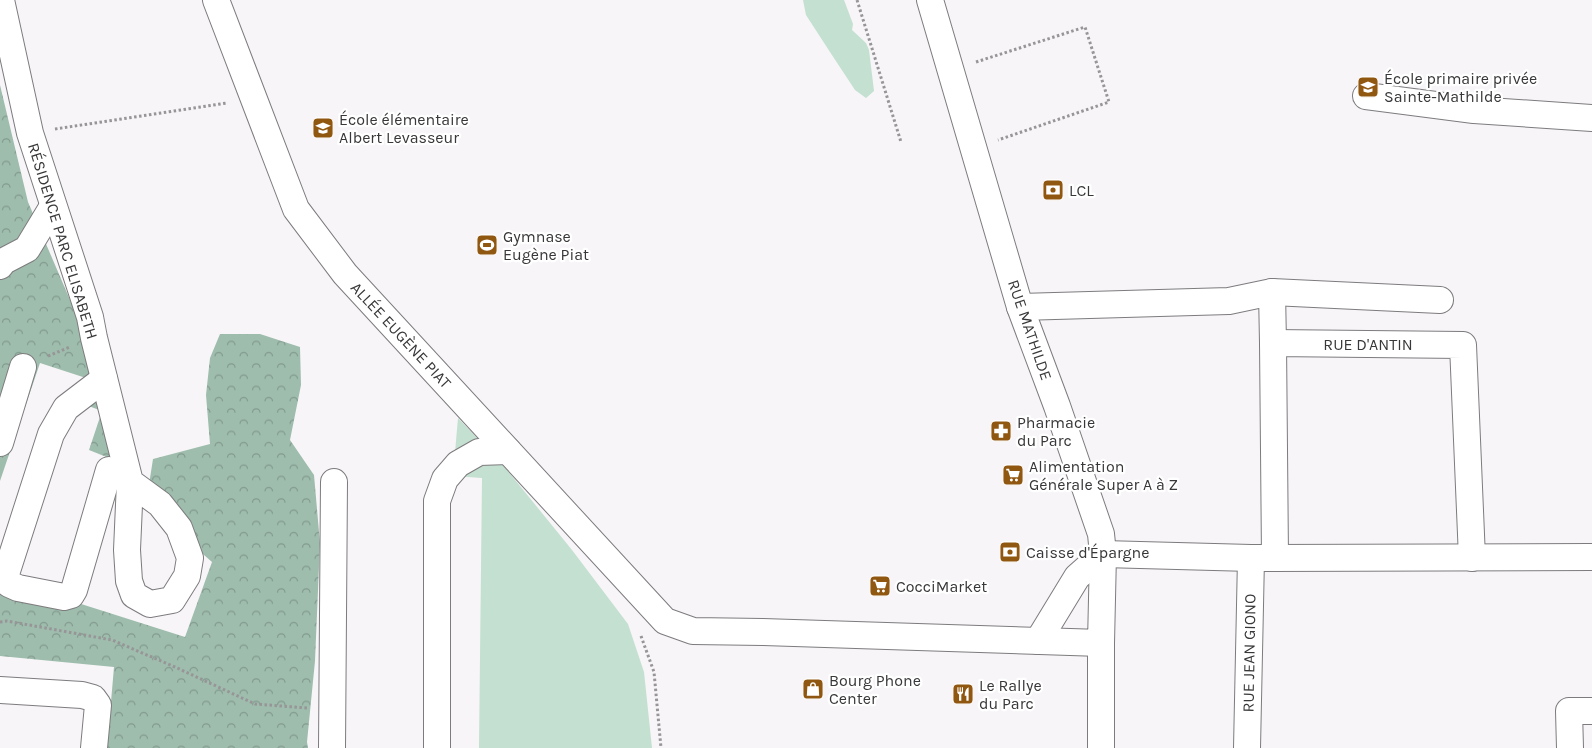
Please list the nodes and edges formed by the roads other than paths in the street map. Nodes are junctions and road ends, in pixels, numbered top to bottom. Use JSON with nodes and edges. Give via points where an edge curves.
{"nodes":[{"id":1,"x":1,"y":0,"type":"edge"},
{"id":2,"x":216,"y":0,"type":"edge"},
{"id":3,"x":930,"y":0,"type":"edge"},
{"id":4,"x":1366,"y":96,"type":"dead end"},
{"id":5,"x":1592,"y":118,"type":"edge"},
{"id":6,"x":53,"y":206,"type":"junction"},
{"id":7,"x":0,"y":266,"type":"edge"},
{"id":8,"x":1272,"y":292,"type":"junction"},
{"id":9,"x":1440,"y":300,"type":"dead end"},
{"id":10,"x":1020,"y":307,"type":"junction"},
{"id":11,"x":1273,"y":343,"type":"junction"},
{"id":12,"x":23,"y":367,"type":"dead end"},
{"id":13,"x":104,"y":379,"type":"junction"},
{"id":14,"x":0,"y":443,"type":"edge"},
{"id":15,"x":508,"y":451,"type":"junction"},
{"id":16,"x":334,"y":482,"type":"dead end"},
{"id":17,"x":1102,"y":554,"type":"junction"},
{"id":18,"x":1592,"y":557,"type":"edge"},
{"id":19,"x":1263,"y":558,"type":"junction"},
{"id":20,"x":1472,"y":558,"type":"junction"},
{"id":21,"x":1038,"y":641,"type":"junction"},
{"id":22,"x":1101,"y":643,"type":"junction"},
{"id":23,"x":0,"y":690,"type":"edge"},
{"id":24,"x":1592,"y":711,"type":"edge"},
{"id":25,"x":94,"y":748,"type":"edge"},
{"id":26,"x":332,"y":748,"type":"edge"},
{"id":27,"x":437,"y":748,"type":"edge"},
{"id":28,"x":1101,"y":748,"type":"edge"},
{"id":29,"x":1247,"y":748,"type":"edge"},
{"id":30,"x":1570,"y":748,"type":"edge"}],
"edges":[{"from":1,"to":6,"type":"street","name":"RÉSIDENCE PARC ELISABETH","via":[[30,133]]},
{"from":2,"to":15,"type":"street","name":"ALLÉE EUGÈNE PIAT","via":[[296,209],[345,274]]},
{"from":3,"to":10,"type":"street","name":"RUE MATHILDE"},
{"from":4,"to":5,"type":"street","via":[[1474,110]]},
{"from":6,"to":7,"type":"street","via":[[27,249]]},
{"from":6,"to":13,"type":"street","name":"RÉSIDENCE PARC ELISABETH","via":[[90,316]]},
{"from":8,"to":9,"type":"street"},
{"from":8,"to":10,"type":"street","via":[[1229,301]]},
{"from":8,"to":11,"type":"street"},
{"from":10,"to":17,"type":"street","name":"RUE MATHILDE","via":[[1101,534]]},
{"from":11,"to":19,"type":"street"},
{"from":11,"to":20,"type":"street","name":"RUE D'ANTIN","via":[[1463,345]]},
{"from":12,"to":14,"type":"street"},
{"from":13,"to":13,"type":"street","name":"RÉSIDENCE PARC ELISABETH","via":[[119,476],[74,590],[64,597],[18,588],[9,584],[6,574],[51,434],[66,408]]},
{"from":15,"to":21,"type":"street","name":"ALLÉE EUGÈNE PIAT","via":[[665,621],[693,632]]},
{"from":15,"to":27,"type":"street","via":[[479,452],[458,464],[445,479],[437,502]]},
{"from":16,"to":26,"type":"street"},
{"from":17,"to":19,"type":"street"},
{"from":17,"to":21,"type":"street","via":[[1077,578]]},
{"from":17,"to":22,"type":"street","name":"RUE MATHILDE"},
{"from":18,"to":20,"type":"street"},
{"from":19,"to":20,"type":"street"},
{"from":19,"to":29,"type":"street","name":"RUE JEAN GIONO"},
{"from":21,"to":22,"type":"street"},
{"from":22,"to":28,"type":"street","name":"RUE MATHILDE"},
{"from":23,"to":25,"type":"street","via":[[82,694],[93,698],[98,705]]},
{"from":24,"to":30,"type":"street","via":[[1569,711]]}]}
